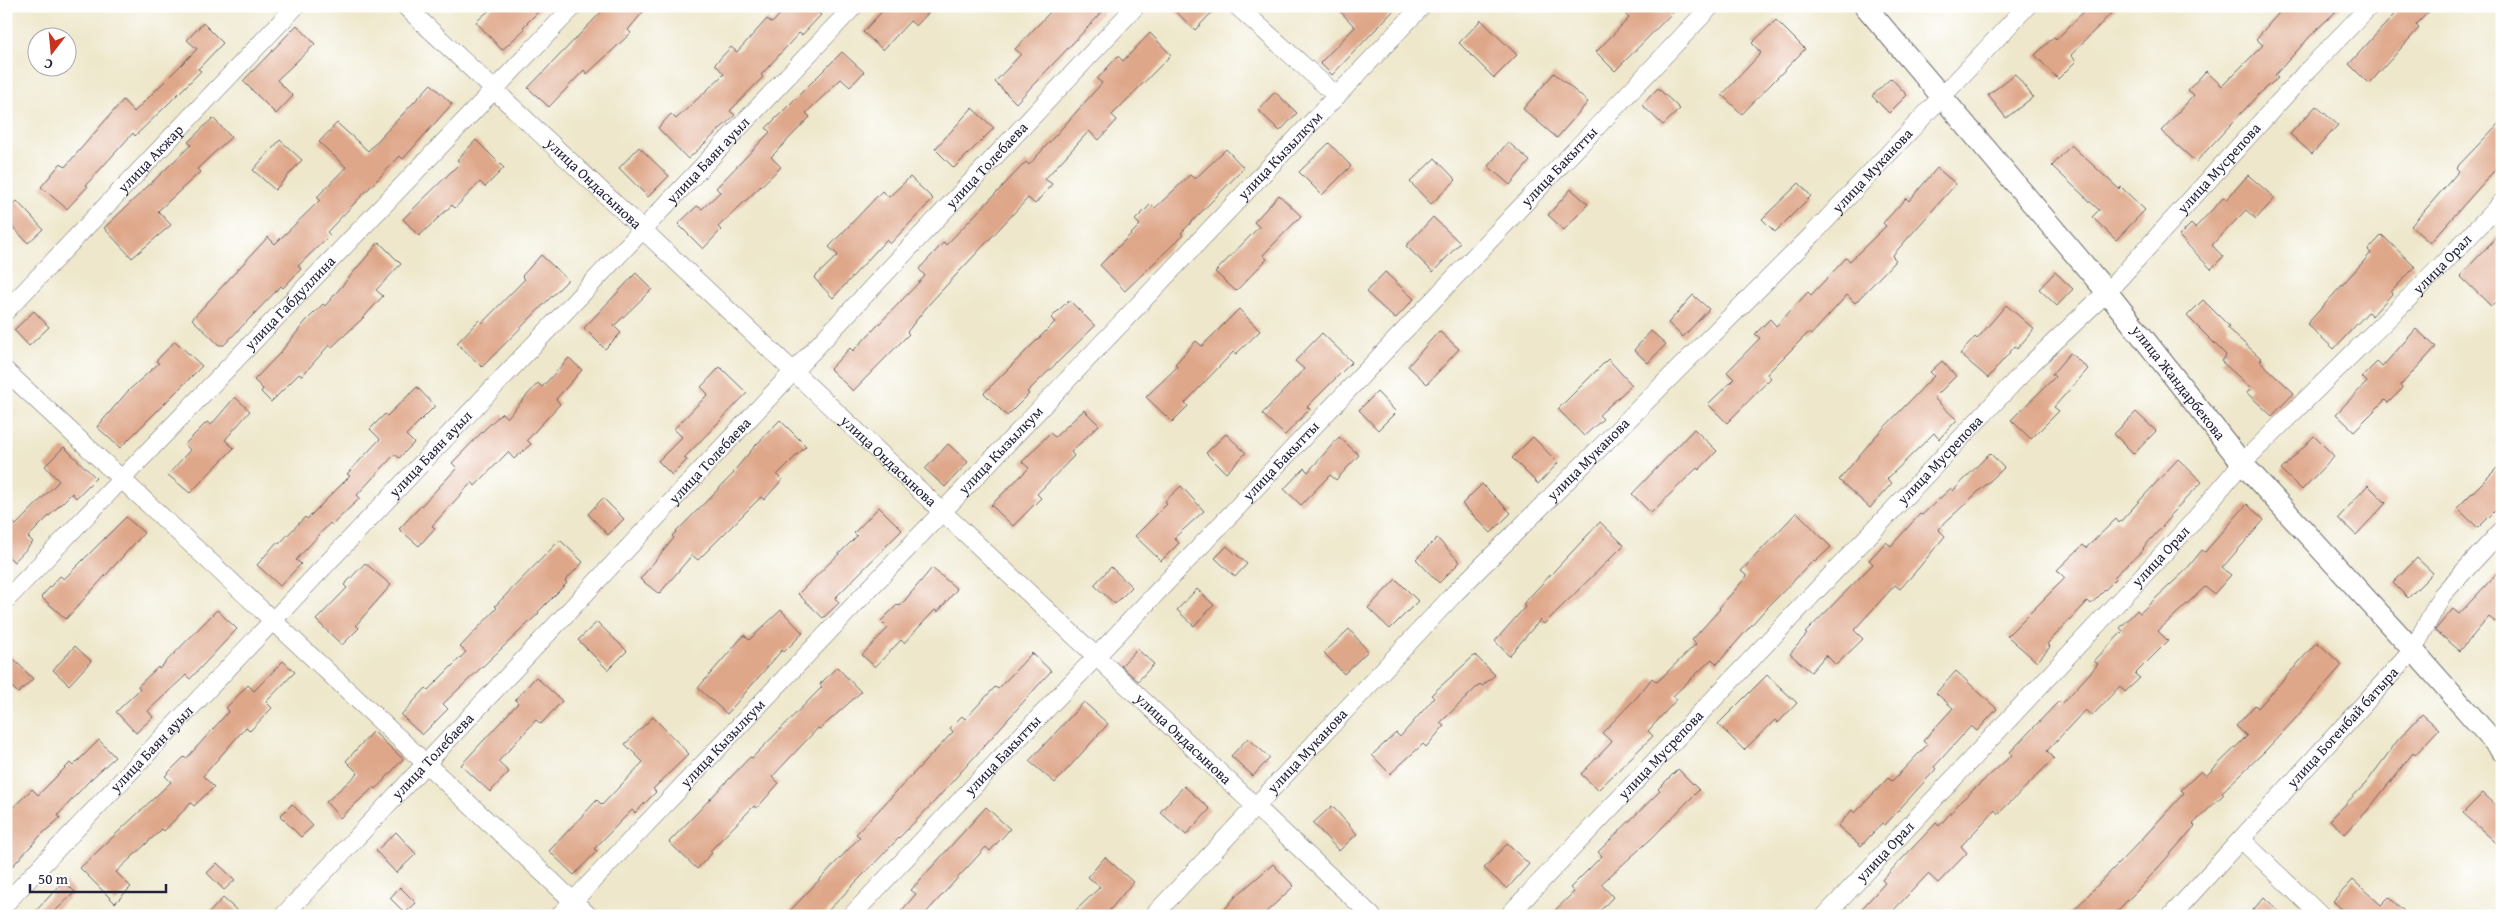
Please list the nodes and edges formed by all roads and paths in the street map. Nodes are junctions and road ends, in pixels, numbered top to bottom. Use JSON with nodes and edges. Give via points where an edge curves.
{"nodes":[{"id":1,"x":296,"y":6,"type":"edge"},
{"id":2,"x":405,"y":6,"type":"edge"},
{"id":3,"x":574,"y":6,"type":"edge"},
{"id":4,"x":854,"y":6,"type":"edge"},
{"id":5,"x":1136,"y":6,"type":"edge"},
{"id":6,"x":1237,"y":6,"type":"edge"},
{"id":7,"x":1422,"y":6,"type":"edge"},
{"id":8,"x":1711,"y":6,"type":"edge"},
{"id":9,"x":1865,"y":6,"type":"edge"},
{"id":10,"x":2026,"y":6,"type":"edge"},
{"id":11,"x":2370,"y":6,"type":"edge"},
{"id":12,"x":494,"y":91,"type":"junction"},
{"id":13,"x":1337,"y":96,"type":"junction"},
{"id":14,"x":1942,"y":98,"type":"junction"},
{"id":15,"x":2502,"y":202,"type":"edge"},
{"id":16,"x":642,"y":231,"type":"junction"},
{"id":17,"x":2107,"y":292,"type":"junction"},
{"id":18,"x":6,"y":311,"type":"edge"},
{"id":19,"x":6,"y":371,"type":"edge"},
{"id":20,"x":792,"y":373,"type":"junction"},
{"id":21,"x":2242,"y":463,"type":"junction"},
{"id":22,"x":122,"y":480,"type":"junction"},
{"id":23,"x":945,"y":512,"type":"junction"},
{"id":24,"x":2502,"y":530,"type":"edge"},
{"id":25,"x":6,"y":600,"type":"edge"},
{"id":26,"x":273,"y":621,"type":"junction"},
{"id":27,"x":2413,"y":650,"type":"junction"},
{"id":28,"x":1097,"y":656,"type":"junction"},
{"id":29,"x":2502,"y":751,"type":"edge"},
{"id":30,"x":425,"y":764,"type":"junction"},
{"id":31,"x":1255,"y":805,"type":"junction"},
{"id":32,"x":2242,"y":840,"type":"junction"},
{"id":33,"x":573,"y":900,"type":"junction"},
{"id":34,"x":6,"y":903,"type":"edge"},
{"id":35,"x":283,"y":916,"type":"edge"},
{"id":36,"x":559,"y":916,"type":"edge"},
{"id":37,"x":589,"y":916,"type":"edge"},
{"id":38,"x":850,"y":916,"type":"edge"},
{"id":39,"x":1153,"y":916,"type":"edge"},
{"id":40,"x":1372,"y":916,"type":"edge"},
{"id":41,"x":1508,"y":916,"type":"edge"},
{"id":42,"x":1825,"y":916,"type":"edge"},
{"id":43,"x":2171,"y":916,"type":"edge"},
{"id":44,"x":2321,"y":916,"type":"edge"}],
"edges":[{"from":1,"to":18,"type":"street","name":"улица Акжар"},
{"from":2,"to":12,"type":"street","name":"улица Ондасынова"},
{"from":3,"to":12,"type":"street","name":"улица Габдуллина"},
{"from":4,"to":16,"type":"street","name":"улица Баян ауыл"},
{"from":5,"to":20,"type":"street","name":"улица Толебаева"},
{"from":6,"to":13,"type":"street"},
{"from":7,"to":13,"type":"street","name":"улица Кызылкум"},
{"from":8,"to":28,"type":"street","name":"улица Бакытты"},
{"from":9,"to":14,"type":"street","name":"улица Жандарбекова"},
{"from":10,"to":14,"type":"street","name":"улица Муканова"},
{"from":11,"to":17,"type":"street","name":"улица Мусрепова"},
{"from":12,"to":16,"type":"street","name":"улица Ондасынова"},
{"from":12,"to":22,"type":"street","name":"улица Габдуллина"},
{"from":13,"to":23,"type":"street","name":"улица Кызылкум"},
{"from":14,"to":17,"type":"street","name":"улица Жандарбекова"},
{"from":14,"to":31,"type":"street","name":"улица Муканова","via":[[1812,235],[1455,594]]},
{"from":15,"to":21,"type":"street","name":"улица Орал"},
{"from":16,"to":20,"type":"street","name":"улица Ондасынова"},
{"from":16,"to":26,"type":"street","name":"улица Баян ауыл"},
{"from":17,"to":21,"type":"street","name":"улица Жандарбекова"},
{"from":17,"to":41,"type":"street","name":"улица Мусрепова","via":[[2032,362]]},
{"from":19,"to":22,"type":"street"},
{"from":20,"to":23,"type":"street","name":"улица Ондасынова"},
{"from":20,"to":30,"type":"street","name":"улица Толебаева"},
{"from":21,"to":27,"type":"street","name":"улица Жандарбекова"},
{"from":21,"to":42,"type":"street","name":"улица Орал","via":[[2190,525]]},
{"from":22,"to":25,"type":"street","name":"улица Габдуллина"},
{"from":22,"to":26,"type":"street"},
{"from":23,"to":28,"type":"street","name":"улица Ондасынова"},
{"from":23,"to":33,"type":"street","name":"улица Кызылкум"},
{"from":24,"to":27,"type":"street","name":"улица Богенбай батыра","via":[[2442,595]]},
{"from":26,"to":30,"type":"street"},
{"from":26,"to":34,"type":"street","name":"улица Баян ауыл"},
{"from":27,"to":29,"type":"street","name":"улица Жандарбекова"},
{"from":27,"to":32,"type":"street","name":"улица Богенбай батыра"},
{"from":28,"to":31,"type":"street","name":"улица Ондасынова"},
{"from":28,"to":38,"type":"street","name":"улица Бакытты"},
{"from":30,"to":33,"type":"street"},
{"from":30,"to":35,"type":"street","name":"улица Толебаева"},
{"from":31,"to":39,"type":"street","name":"улица Муканова"},
{"from":31,"to":40,"type":"street","name":"улица Ондасынова"},
{"from":32,"to":43,"type":"street","name":"улица Богенбай батыра"},
{"from":32,"to":44,"type":"street"},
{"from":33,"to":36,"type":"street","name":"улица Кызылкум"},
{"from":33,"to":37,"type":"street"}]}
